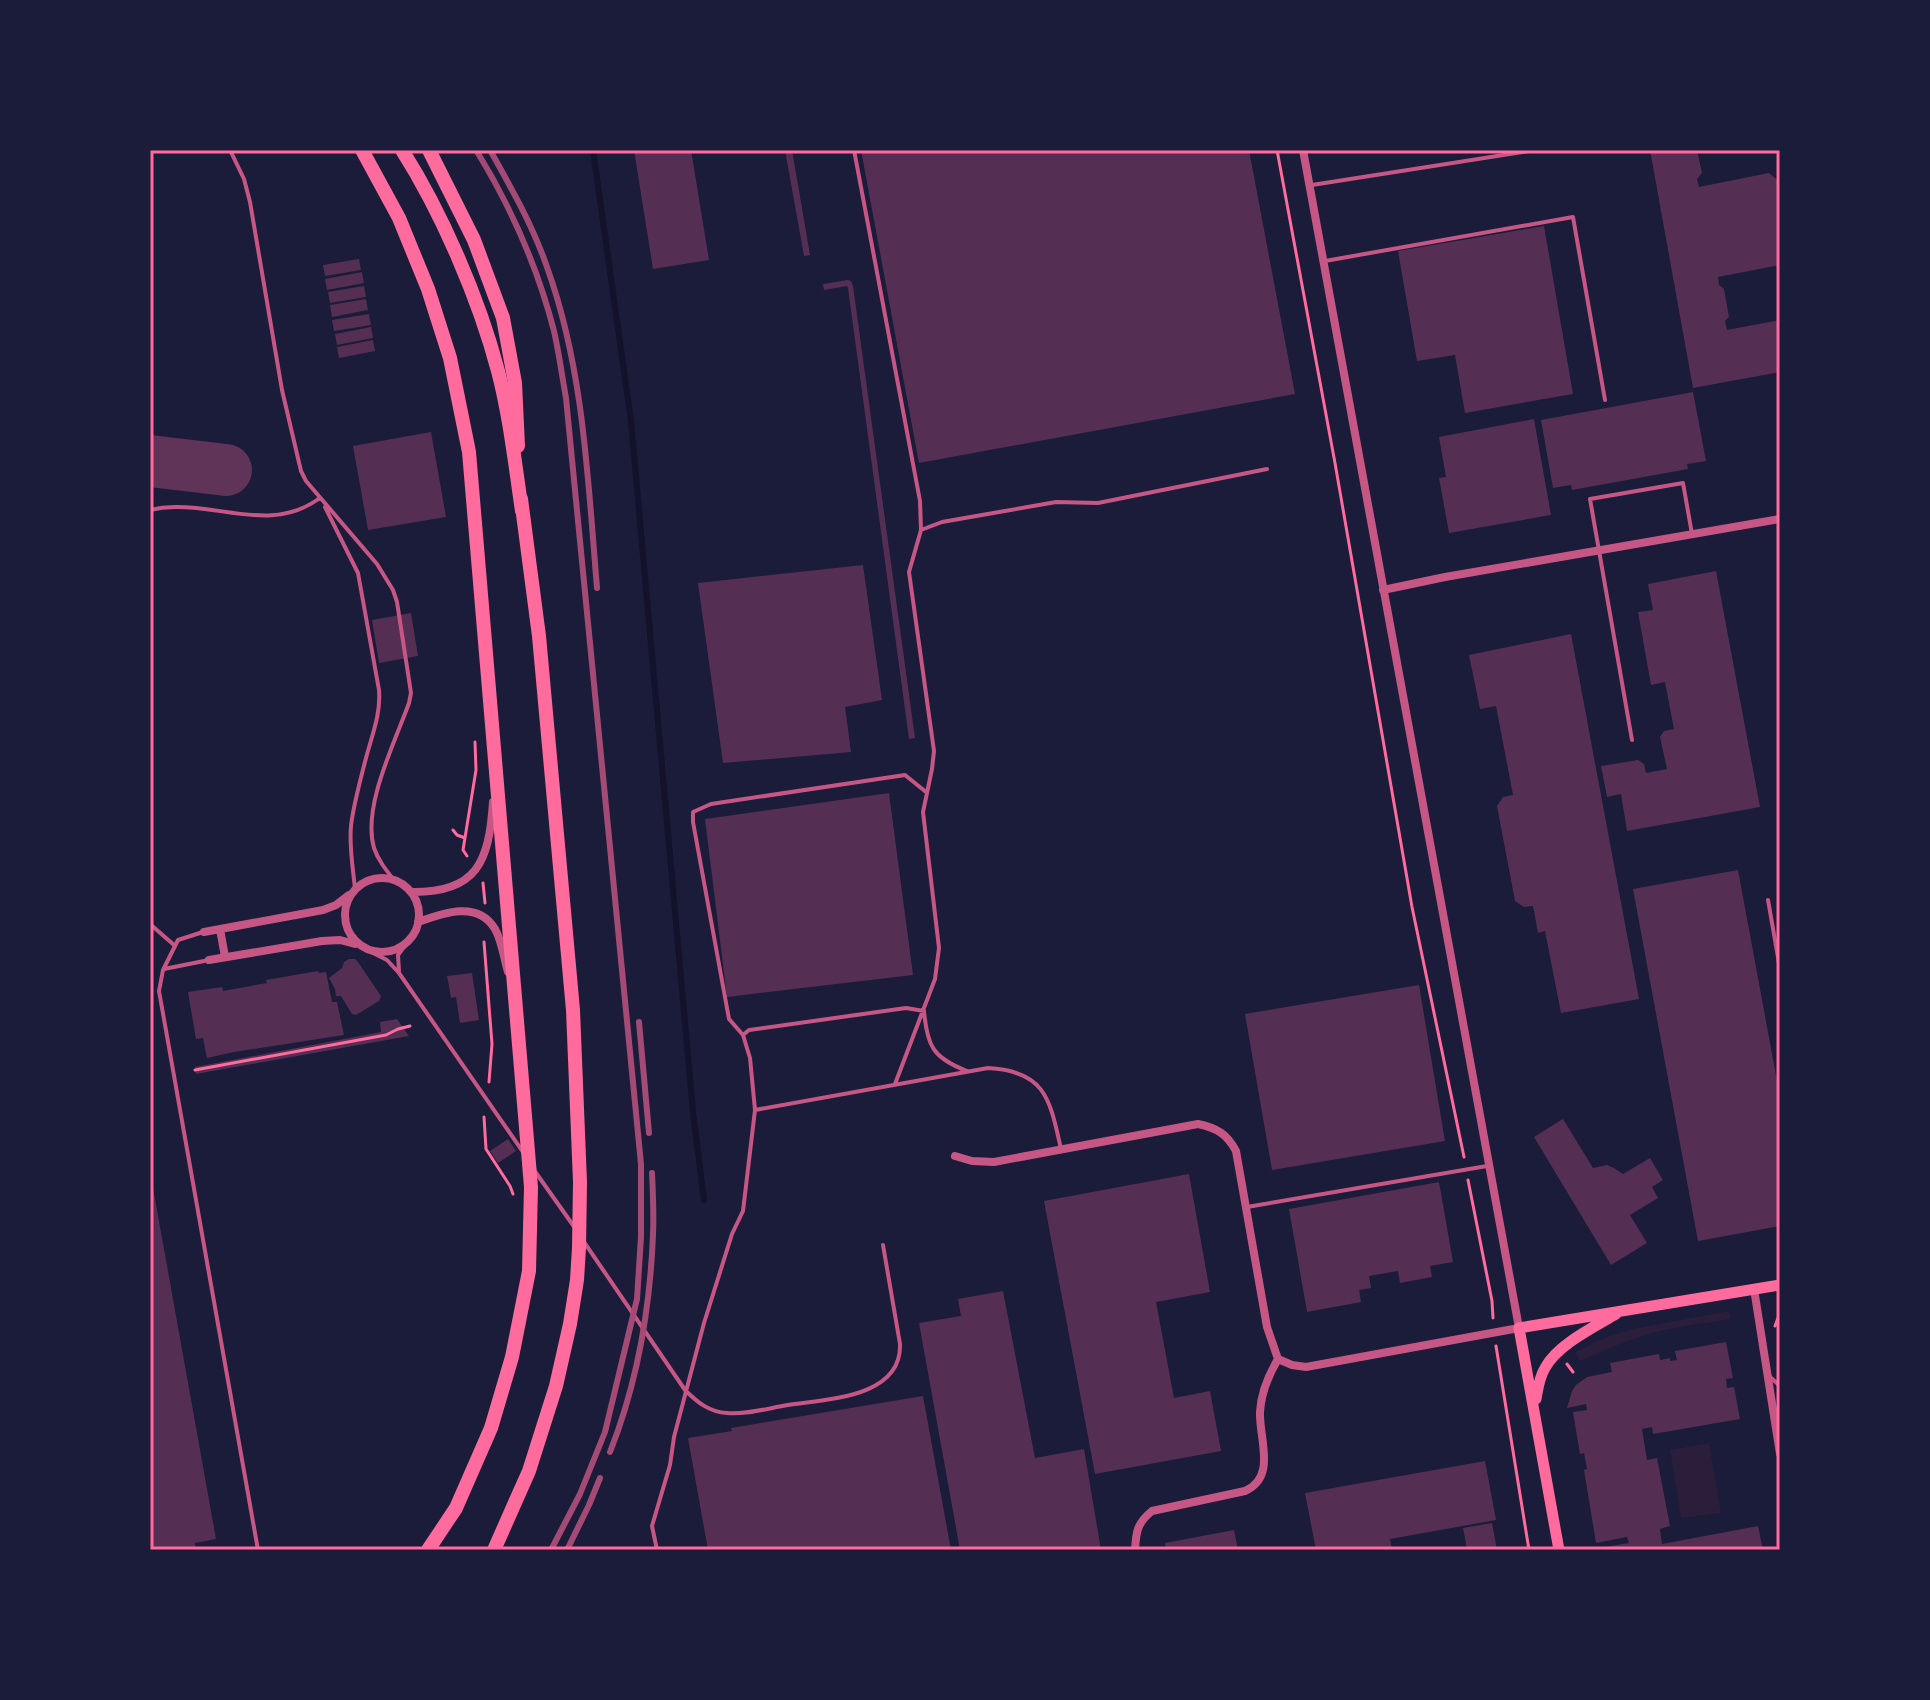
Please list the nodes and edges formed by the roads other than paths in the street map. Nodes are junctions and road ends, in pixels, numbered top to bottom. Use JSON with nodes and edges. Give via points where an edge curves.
{"nodes":[{"id":1,"x":230,"y":150,"type":"edge"},
{"id":2,"x":362,"y":150,"type":"edge"},
{"id":3,"x":402,"y":150,"type":"edge"},
{"id":4,"x":429,"y":150,"type":"edge"},
{"id":5,"x":854,"y":150,"type":"edge"},
{"id":6,"x":1303,"y":150,"type":"edge"},
{"id":7,"x":1535,"y":150,"type":"edge"},
{"id":8,"x":1309,"y":185,"type":"junction"},
{"id":9,"x":1323,"y":261,"type":"junction"},
{"id":10,"x":1605,"y":400,"type":"dead end"},
{"id":11,"x":1267,"y":469,"type":"dead end"},
{"id":12,"x":320,"y":498,"type":"junction"},
{"id":13,"x":150,"y":510,"type":"edge"},
{"id":14,"x":522,"y":511,"type":"junction"},
{"id":15,"x":1780,"y":519,"type":"edge"},
{"id":16,"x":921,"y":530,"type":"junction"},
{"id":17,"x":1692,"y":534,"type":"junction"},
{"id":18,"x":1599,"y":550,"type":"junction"},
{"id":19,"x":1383,"y":590,"type":"junction"},
{"id":20,"x":1632,"y":740,"type":"dead end"},
{"id":21,"x":495,"y":773,"type":"junction"},
{"id":22,"x":926,"y":792,"type":"junction"},
{"id":23,"x":394,"y":880,"type":"junction"},
{"id":24,"x":354,"y":890,"type":"junction"},
{"id":25,"x":411,"y":892,"type":"junction"},
{"id":26,"x":1768,"y":900,"type":"dead end"},
{"id":27,"x":418,"y":922,"type":"junction"},
{"id":28,"x":150,"y":924,"type":"edge"},
{"id":29,"x":220,"y":929,"type":"junction"},
{"id":30,"x":204,"y":932,"type":"joint"},
{"id":31,"x":407,"y":943,"type":"junction"},
{"id":32,"x":174,"y":945,"type":"junction"},
{"id":33,"x":360,"y":946,"type":"junction"},
{"id":34,"x":371,"y":952,"type":"junction"},
{"id":35,"x":225,"y":957,"type":"junction"},
{"id":36,"x":209,"y":960,"type":"joint"},
{"id":37,"x":1780,"y":969,"type":"edge"},
{"id":38,"x":163,"y":970,"type":"junction"},
{"id":39,"x":399,"y":973,"type":"junction"},
{"id":40,"x":514,"y":992,"type":"junction"},
{"id":41,"x":924,"y":1011,"type":"junction"},
{"id":42,"x":743,"y":1035,"type":"junction"},
{"id":43,"x":969,"y":1072,"type":"junction"},
{"id":44,"x":895,"y":1084,"type":"junction"},
{"id":45,"x":755,"y":1110,"type":"junction"},
{"id":46,"x":1061,"y":1149,"type":"junction"},
{"id":47,"x":955,"y":1156,"type":"dead end"},
{"id":48,"x":1490,"y":1166,"type":"junction"},
{"id":49,"x":1245,"y":1207,"type":"junction"},
{"id":50,"x":883,"y":1245,"type":"dead end"},
{"id":51,"x":1780,"y":1285,"type":"edge"},
{"id":52,"x":1754,"y":1289,"type":"junction"},
{"id":53,"x":1620,"y":1311,"type":"junction"},
{"id":54,"x":1519,"y":1328,"type":"junction"},
{"id":55,"x":1278,"y":1359,"type":"junction"},
{"id":56,"x":1767,"y":1373,"type":"junction"},
{"id":57,"x":1780,"y":1386,"type":"edge"},
{"id":58,"x":1534,"y":1411,"type":"junction"},
{"id":59,"x":1780,"y":1454,"type":"edge"},
{"id":60,"x":258,"y":1550,"type":"edge"},
{"id":61,"x":428,"y":1550,"type":"edge"},
{"id":62,"x":494,"y":1550,"type":"edge"},
{"id":63,"x":657,"y":1550,"type":"edge"},
{"id":64,"x":1135,"y":1550,"type":"edge"},
{"id":65,"x":1559,"y":1550,"type":"edge"}],
"edges":[{"from":1,"to":12,"type":"lane","via":[[250,202],[297,459]]},
{"from":2,"to":21,"type":"highway","via":[[399,218],[450,358],[469,452]]},
{"from":3,"to":14,"type":"highway","via":[[441,220],[488,338],[506,407]]},
{"from":4,"to":14,"type":"highway","via":[[474,240],[503,318],[515,383]]},
{"from":5,"to":16,"type":"lane","via":[[920,501]]},
{"from":6,"to":8,"type":"street"},
{"from":7,"to":8,"type":"lane"},
{"from":8,"to":9,"type":"street"},
{"from":9,"to":10,"type":"lane","via":[[1573,217]]},
{"from":9,"to":19,"type":"street"},
{"from":11,"to":16,"type":"lane","via":[[1098,503],[1056,502],[956,519]]},
{"from":12,"to":13,"type":"lane","via":[[276,515]]},
{"from":12,"to":23,"type":"lane","via":[[377,564],[397,602],[411,693],[372,820],[375,850]]},
{"from":12,"to":24,"type":"lane","via":[[358,573],[380,701],[351,825]]},
{"from":14,"to":62,"type":"highway","via":[[539,636],[573,1010],[579,1248],[570,1324],[553,1398],[529,1471]]},
{"from":15,"to":17,"type":"street"},
{"from":16,"to":22,"type":"lane","via":[[909,572],[934,751]]},
{"from":17,"to":18,"type":"street"},
{"from":17,"to":18,"type":"lane","via":[[1683,483],[1590,499]]},
{"from":18,"to":19,"type":"street"},
{"from":18,"to":20,"type":"lane"},
{"from":19,"to":48,"type":"street"},
{"from":21,"to":25,"type":"street","via":[[489,838],[477,869],[443,891]]},
{"from":21,"to":40,"type":"highway"},
{"from":22,"to":41,"type":"lane","via":[[923,812],[939,948]]},
{"from":22,"to":42,"type":"lane","via":[[905,775],[711,804],[693,812],[729,1019]]},
{"from":23,"to":24,"type":"street","via":[[377,878]]},
{"from":23,"to":25,"type":"street"},
{"from":24,"to":29,"type":"street","via":[[323,910]]},
{"from":24,"to":33,"type":"street","via":[[344,914],[351,937]]},
{"from":25,"to":27,"type":"street"},
{"from":26,"to":37,"type":"lane"},
{"from":27,"to":31,"type":"street"},
{"from":27,"to":40,"type":"street","via":[[463,910],[476,912],[494,926]]},
{"from":28,"to":32,"type":"lane"},
{"from":29,"to":30,"type":"street"},
{"from":29,"to":35,"type":"street"},
{"from":30,"to":32,"type":"lane"},
{"from":31,"to":34,"type":"street","via":[[390,952]]},
{"from":31,"to":39,"type":"lane","via":[[397,959]]},
{"from":32,"to":38,"type":"lane"},
{"from":33,"to":34,"type":"street"},
{"from":33,"to":35,"type":"street","via":[[332,940]]},
{"from":34,"to":39,"type":"lane"},
{"from":35,"to":36,"type":"street"},
{"from":36,"to":38,"type":"lane"},
{"from":38,"to":60,"type":"lane","via":[[159,991]]},
{"from":39,"to":50,"type":"lane","via":[[685,1390],[711,1410],[727,1414],[844,1396],[877,1385],[890,1374],[900,1350]]},
{"from":40,"to":61,"type":"highway","via":[[531,1187],[529,1271],[491,1428],[456,1508]]},
{"from":41,"to":42,"type":"lane","via":[[906,1008]]},
{"from":41,"to":43,"type":"lane","via":[[932,1049]]},
{"from":41,"to":44,"type":"lane"},
{"from":42,"to":45,"type":"lane"},
{"from":43,"to":44,"type":"lane"},
{"from":43,"to":46,"type":"lane","via":[[1017,1072],[1035,1082],[1047,1097]]},
{"from":44,"to":45,"type":"lane"},
{"from":45,"to":63,"type":"lane","via":[[743,1211],[704,1323],[674,1437],[652,1526]]},
{"from":46,"to":47,"type":"street","via":[[994,1162]]},
{"from":46,"to":49,"type":"street","via":[[1198,1124],[1216,1128],[1236,1151]]},
{"from":48,"to":49,"type":"lane"},
{"from":48,"to":54,"type":"street"},
{"from":49,"to":55,"type":"street"},
{"from":51,"to":52,"type":"main road"},
{"from":52,"to":53,"type":"main road"},
{"from":52,"to":56,"type":"street"},
{"from":53,"to":54,"type":"main road"},
{"from":53,"to":58,"type":"main road","via":[[1558,1351],[1540,1379]]},
{"from":54,"to":55,"type":"street","via":[[1306,1367]]},
{"from":54,"to":58,"type":"main road"},
{"from":55,"to":64,"type":"street","via":[[1262,1391],[1264,1462],[1255,1487],[1152,1511],[1142,1519]]},
{"from":56,"to":57,"type":"lane"},
{"from":56,"to":59,"type":"street"},
{"from":58,"to":65,"type":"main road"}]}
